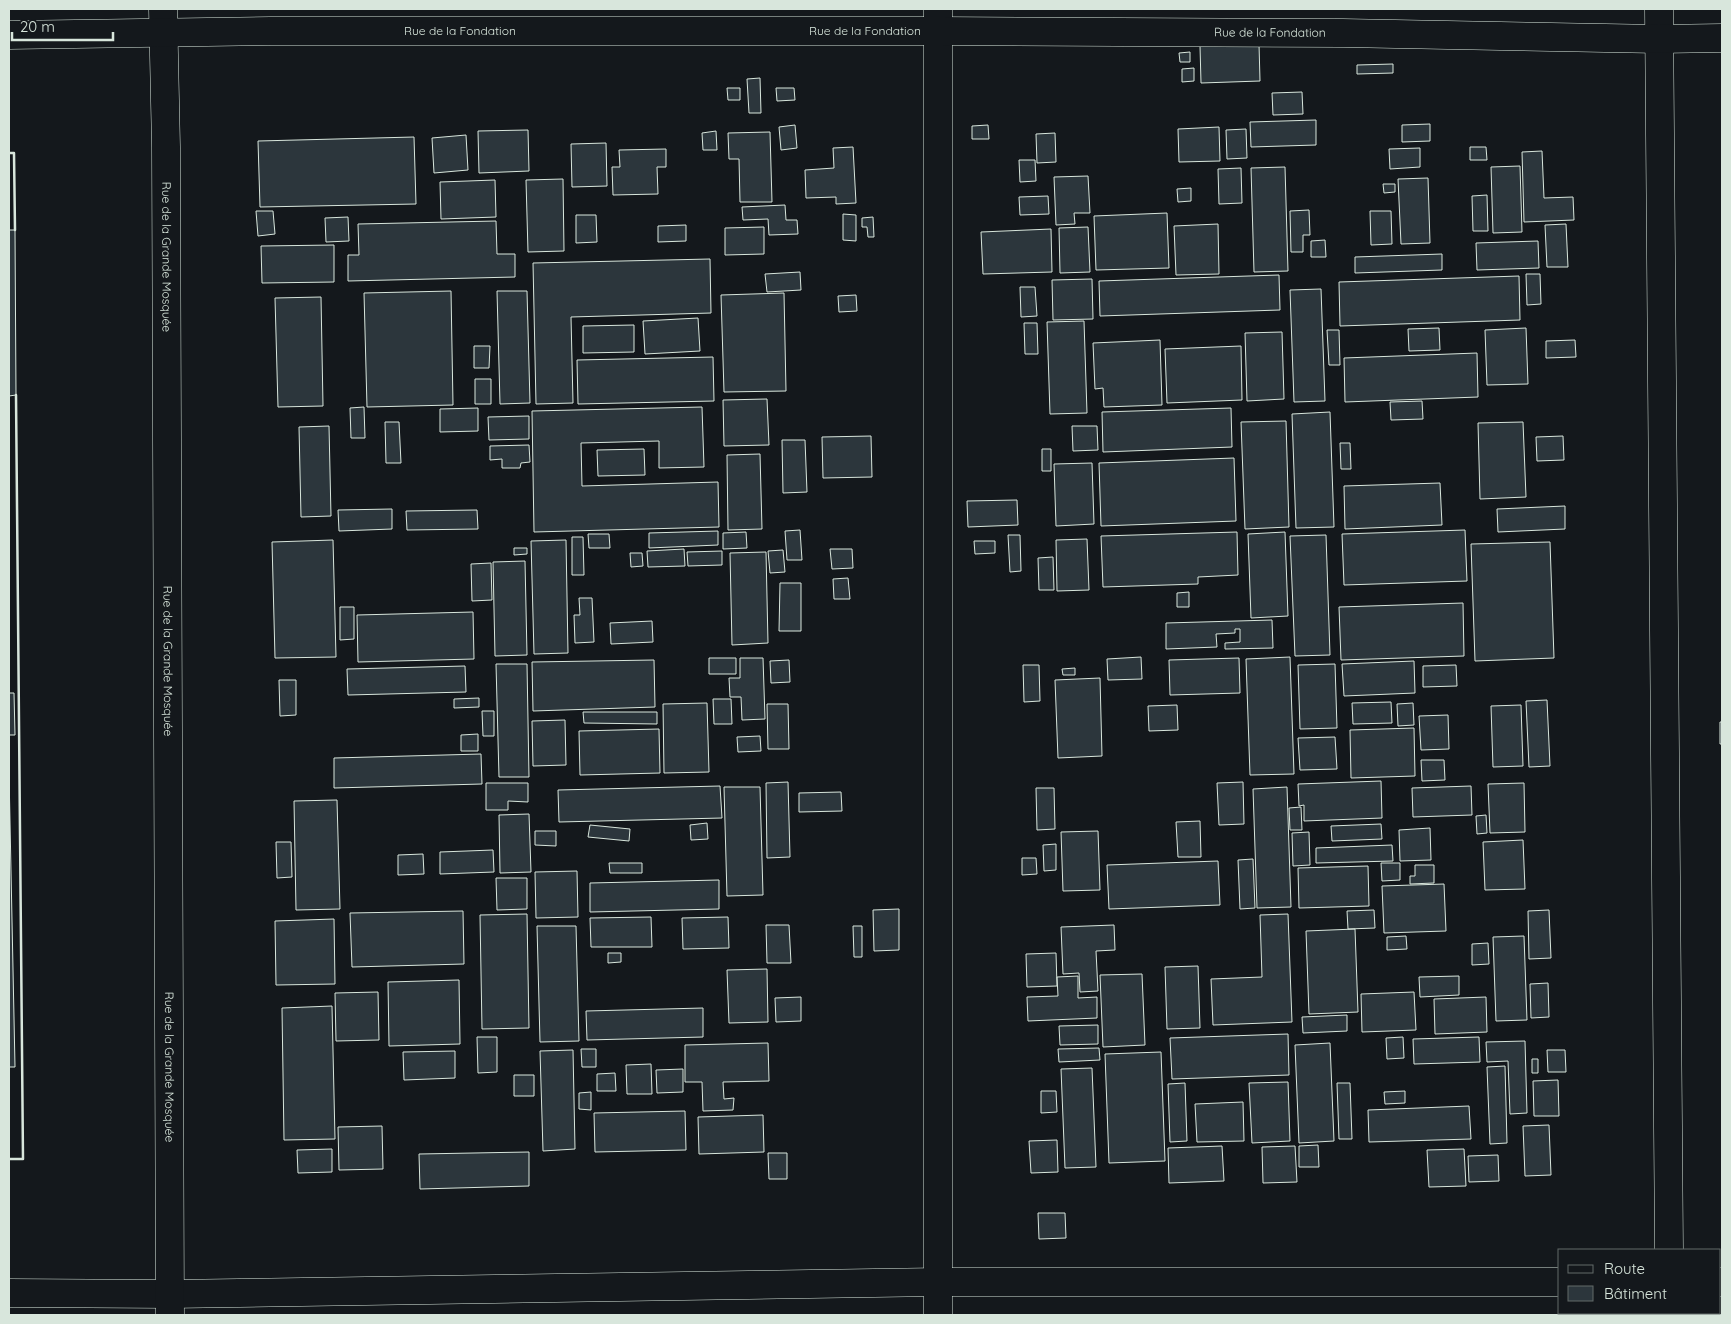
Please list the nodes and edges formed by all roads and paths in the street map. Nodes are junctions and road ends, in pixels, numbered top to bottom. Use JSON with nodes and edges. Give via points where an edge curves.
{"nodes":[{"id":1,"x":1659,"y":9,"type":"edge"},
{"id":2,"x":938,"y":20,"type":"edge"},
{"id":3,"x":164,"y":21,"type":"edge"},
{"id":4,"x":9,"y":35,"type":"edge"},
{"id":5,"x":1659,"y":38,"type":"junction"},
{"id":6,"x":1722,"y":38,"type":"edge"},
{"id":7,"x":1669,"y":1249,"type":"edge"},
{"id":8,"x":938,"y":1282,"type":"junction"},
{"id":9,"x":1558,"y":1282,"type":"edge"},
{"id":10,"x":9,"y":1293,"type":"edge"},
{"id":11,"x":170,"y":1304,"type":"edge"},
{"id":12,"x":938,"y":1315,"type":"edge"}],
"edges":[{"from":1,"to":5,"type":"street"},
{"from":2,"to":3,"type":"street","name":"Rue de la Fondation"},
{"from":2,"to":5,"type":"street","name":"Rue de la Fondation","via":[[1343,33]]},
{"from":2,"to":8,"type":"street"},
{"from":3,"to":4,"type":"street","name":"Rue de la Fondation"},
{"from":3,"to":11,"type":"street","name":"Rue de la Grande Mosquée"},
{"from":5,"to":6,"type":"street","name":"Rue de la Fondation"},
{"from":5,"to":7,"type":"street"},
{"from":8,"to":9,"type":"street"},
{"from":8,"to":11,"type":"street"},
{"from":8,"to":12,"type":"street"},
{"from":10,"to":11,"type":"street"}]}
